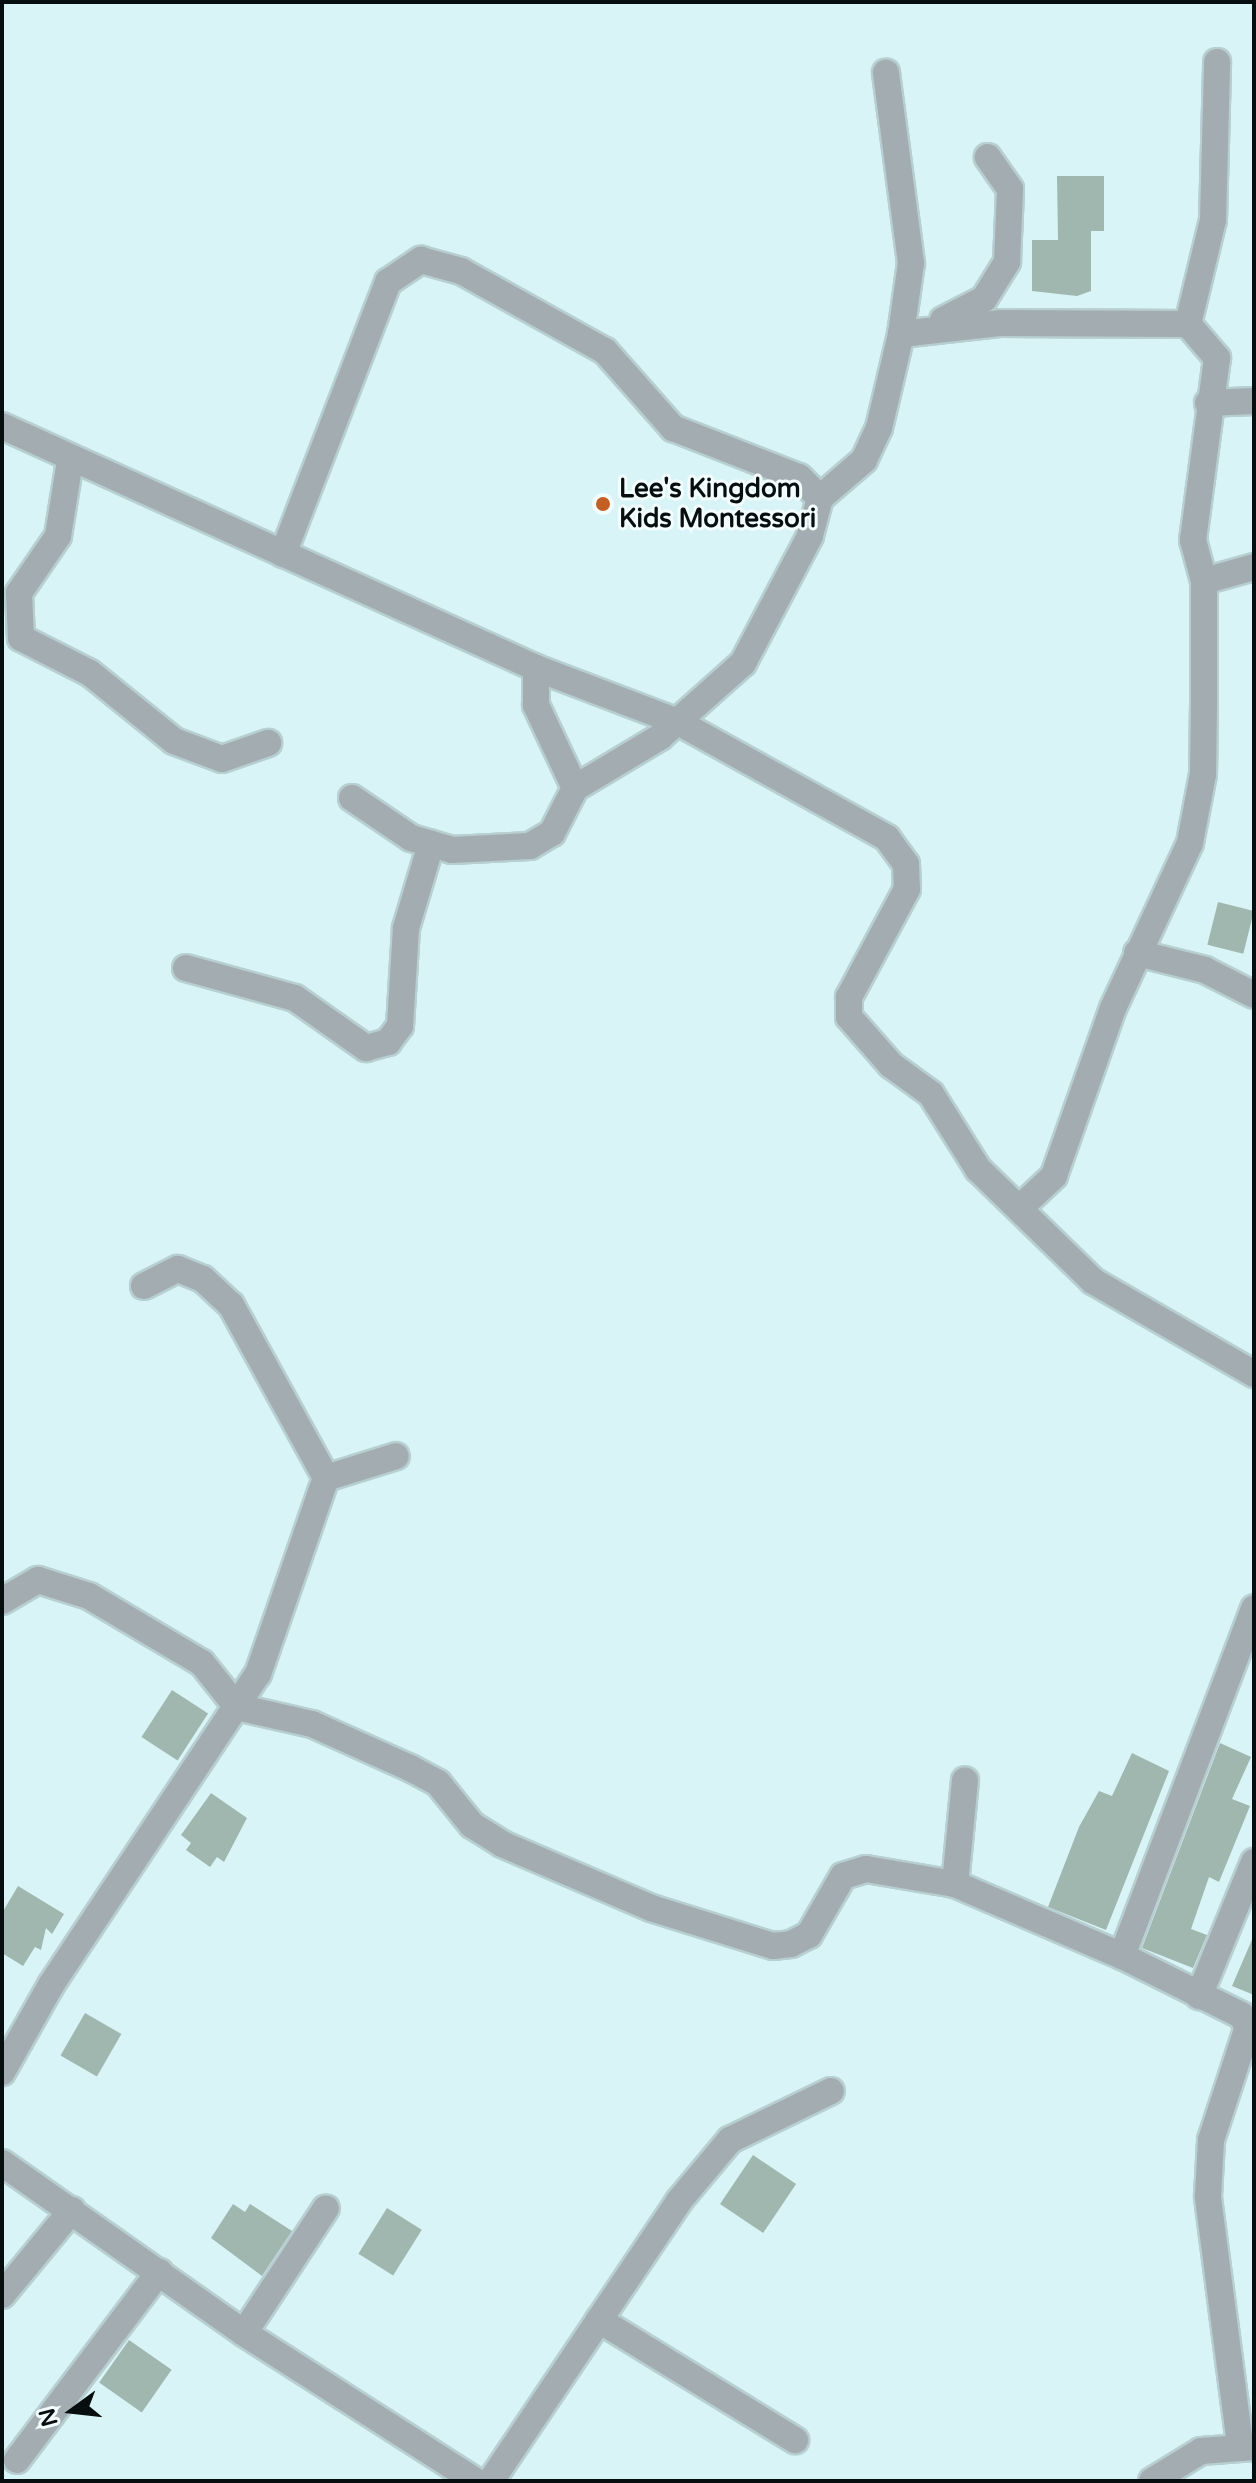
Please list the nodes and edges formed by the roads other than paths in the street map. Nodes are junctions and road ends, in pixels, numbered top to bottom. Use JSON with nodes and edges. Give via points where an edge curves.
{"nodes":[{"id":1,"x":1217,"y":62,"type":"dead end"},
{"id":2,"x":886,"y":73,"type":"dead end"},
{"id":3,"x":988,"y":157,"type":"dead end"},
{"id":4,"x":1188,"y":324,"type":"junction"},
{"id":5,"x":901,"y":334,"type":"junction"},
{"id":6,"x":1254,"y":401,"type":"edge"},
{"id":7,"x":1208,"y":403,"type":"junction"},
{"id":8,"x":2,"y":426,"type":"edge"},
{"id":9,"x":70,"y":461,"type":"junction"},
{"id":10,"x":820,"y":498,"type":"junction"},
{"id":11,"x":283,"y":554,"type":"junction"},
{"id":12,"x":1254,"y":567,"type":"edge"},
{"id":13,"x":1204,"y":581,"type":"junction"},
{"id":14,"x":536,"y":668,"type":"junction"},
{"id":15,"x":678,"y":722,"type":"junction"},
{"id":16,"x":268,"y":743,"type":"dead end"},
{"id":17,"x":575,"y":788,"type":"junction"},
{"id":18,"x":352,"y":798,"type":"dead end"},
{"id":19,"x":431,"y":844,"type":"junction"},
{"id":20,"x":1137,"y":953,"type":"junction"},
{"id":21,"x":186,"y":968,"type":"dead end"},
{"id":22,"x":1254,"y":995,"type":"edge"},
{"id":23,"x":1021,"y":1207,"type":"junction"},
{"id":24,"x":144,"y":1286,"type":"dead end"},
{"id":25,"x":1254,"y":1374,"type":"edge"},
{"id":26,"x":396,"y":1456,"type":"dead end"},
{"id":27,"x":326,"y":1478,"type":"junction"},
{"id":28,"x":2,"y":1601,"type":"edge"},
{"id":29,"x":1254,"y":1608,"type":"edge"},
{"id":30,"x":237,"y":1707,"type":"junction"},
{"id":31,"x":965,"y":1780,"type":"dead end"},
{"id":32,"x":1254,"y":1862,"type":"edge"},
{"id":33,"x":955,"y":1884,"type":"junction"},
{"id":34,"x":1122,"y":1956,"type":"junction"},
{"id":35,"x":1199,"y":1996,"type":"junction"},
{"id":36,"x":1251,"y":2028,"type":"edge"},
{"id":37,"x":2,"y":2072,"type":"edge"},
{"id":38,"x":831,"y":2091,"type":"dead end"},
{"id":39,"x":2,"y":2163,"type":"edge"},
{"id":40,"x":326,"y":2208,"type":"dead end"},
{"id":41,"x":72,"y":2210,"type":"junction"},
{"id":42,"x":159,"y":2272,"type":"junction"},
{"id":43,"x":2,"y":2295,"type":"edge"},
{"id":44,"x":599,"y":2320,"type":"junction"},
{"id":45,"x":244,"y":2333,"type":"junction"},
{"id":46,"x":795,"y":2440,"type":"dead end"},
{"id":47,"x":1247,"y":2446,"type":"edge"},
{"id":48,"x":17,"y":2460,"type":"dead end"},
{"id":49,"x":475,"y":2481,"type":"edge"},
{"id":50,"x":491,"y":2481,"type":"edge"},
{"id":51,"x":1152,"y":2481,"type":"edge"}],
"edges":[{"from":1,"to":4,"type":"street","via":[[1213,220]]},
{"from":2,"to":5,"type":"street","via":[[911,263]]},
{"from":3,"to":5,"type":"street","via":[[1010,189],[1007,262],[968,312]]},
{"from":4,"to":5,"type":"street","via":[[1001,323]]},
{"from":4,"to":7,"type":"street","via":[[1217,358]]},
{"from":5,"to":10,"type":"street","via":[[879,428],[864,460]]},
{"from":6,"to":7,"type":"street"},
{"from":7,"to":13,"type":"street","via":[[1193,540]]},
{"from":8,"to":9,"type":"street"},
{"from":9,"to":11,"type":"street"},
{"from":9,"to":16,"type":"street","via":[[58,536],[19,593],[21,638],[90,673],[174,741],[222,759]]},
{"from":10,"to":11,"type":"street","via":[[759,457],[673,428],[605,351],[461,271],[421,260],[388,282]]},
{"from":10,"to":15,"type":"street","via":[[810,536],[743,663]]},
{"from":11,"to":14,"type":"street"},
{"from":12,"to":13,"type":"street"},
{"from":13,"to":20,"type":"street","via":[[1203,774],[1190,843]]},
{"from":14,"to":15,"type":"street"},
{"from":14,"to":17,"type":"street","via":[[536,705]]},
{"from":15,"to":17,"type":"street"},
{"from":15,"to":23,"type":"street","via":[[887,838],[906,864],[907,889],[849,997],[849,1017],[891,1065],[931,1094],[978,1169]]},
{"from":17,"to":19,"type":"street","via":[[561,823],[530,846]]},
{"from":18,"to":19,"type":"street"},
{"from":19,"to":21,"type":"street","via":[[406,928],[400,1026],[388,1042],[366,1048],[295,998]]},
{"from":20,"to":22,"type":"street","via":[[1205,970]]},
{"from":20,"to":23,"type":"street","via":[[1054,1176]]},
{"from":23,"to":25,"type":"street","via":[[1093,1281]]},
{"from":24,"to":27,"type":"street","via":[[178,1269],[203,1279],[231,1305]]},
{"from":26,"to":27,"type":"street"},
{"from":27,"to":30,"type":"street","via":[[258,1674]]},
{"from":28,"to":30,"type":"street","via":[[38,1580],[89,1596],[202,1663]]},
{"from":29,"to":34,"type":"street"},
{"from":30,"to":33,"type":"street","via":[[312,1724],[410,1768],[438,1783],[472,1825],[502,1844],[651,1908],[773,1946],[809,1935],[853,1870]]},
{"from":30,"to":37,"type":"street","via":[[51,1985]]},
{"from":31,"to":33,"type":"street"},
{"from":32,"to":35,"type":"street"},
{"from":33,"to":34,"type":"street"},
{"from":34,"to":35,"type":"street"},
{"from":35,"to":36,"type":"street","via":[[1241,2015]]},
{"from":36,"to":47,"type":"street","via":[[1211,2140],[1208,2196]]},
{"from":38,"to":44,"type":"street","via":[[730,2140],[679,2201]]},
{"from":39,"to":41,"type":"street"},
{"from":40,"to":45,"type":"street"},
{"from":41,"to":42,"type":"street"},
{"from":41,"to":43,"type":"street"},
{"from":42,"to":45,"type":"street"},
{"from":42,"to":48,"type":"street"},
{"from":44,"to":46,"type":"street"},
{"from":44,"to":50,"type":"street"},
{"from":45,"to":49,"type":"street"},
{"from":47,"to":51,"type":"street","via":[[1201,2451]]}]}
